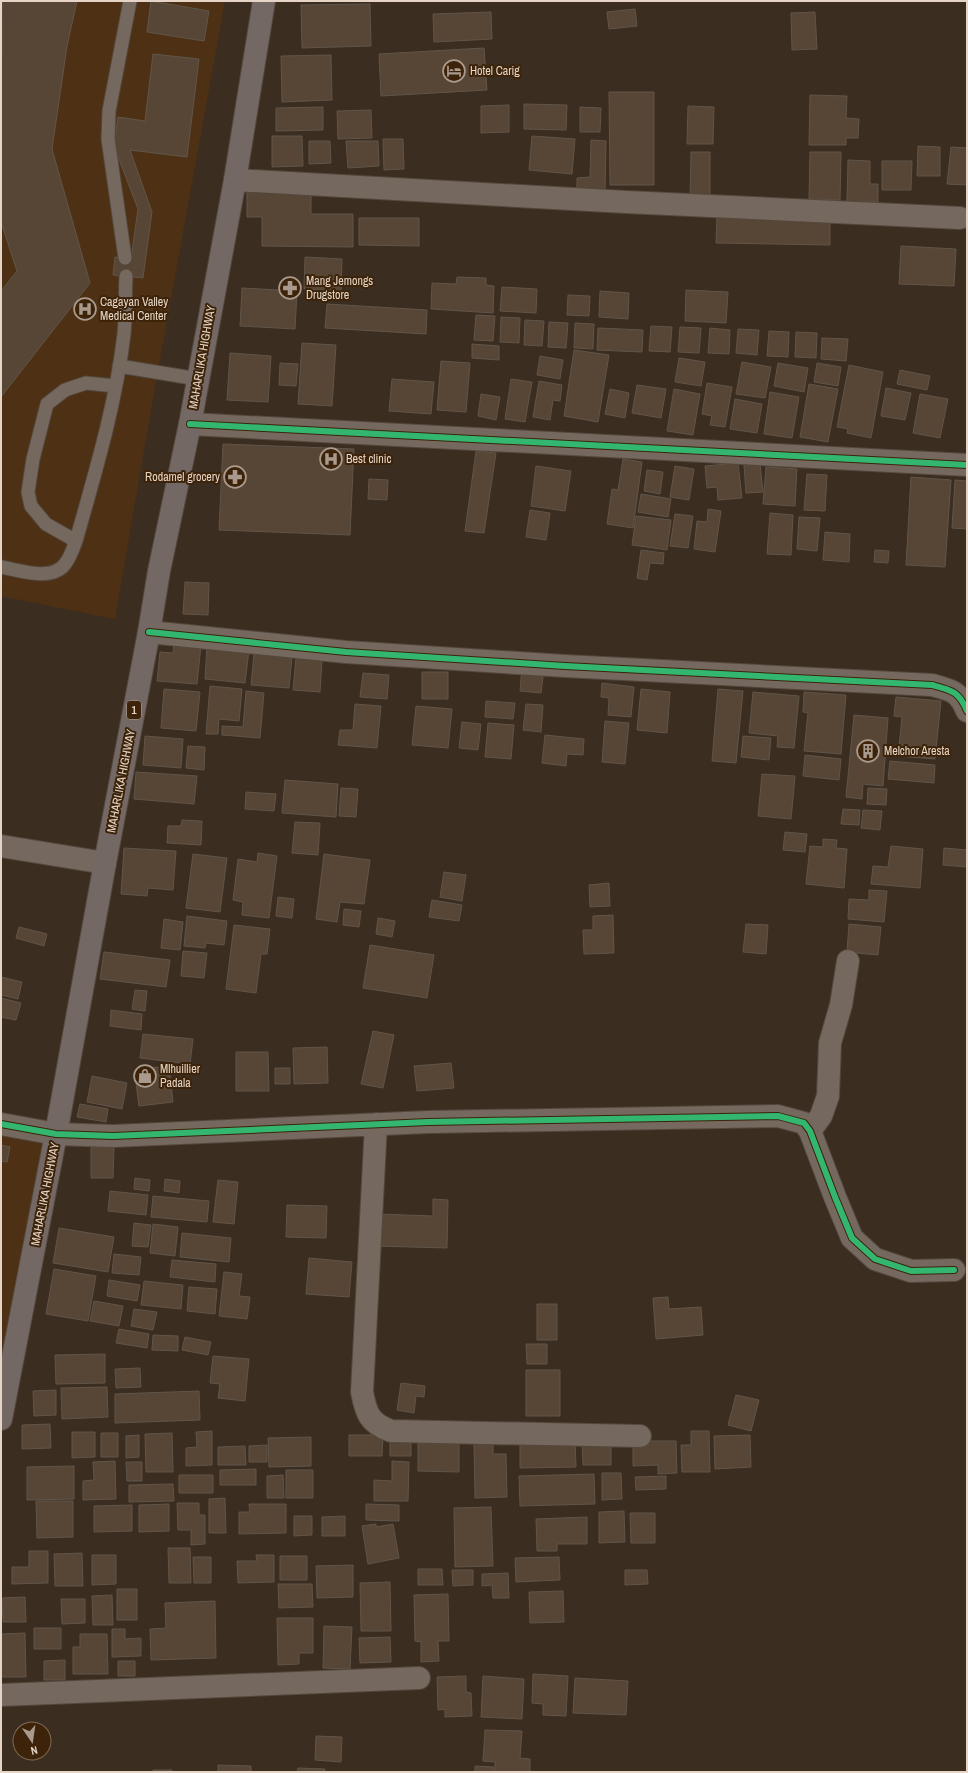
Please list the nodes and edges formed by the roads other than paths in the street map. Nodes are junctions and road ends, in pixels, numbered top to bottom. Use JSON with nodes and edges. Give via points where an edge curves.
{"nodes":[{"id":1,"x":130,"y":1,"type":"edge"},
{"id":2,"x":264,"y":1,"type":"edge"},
{"id":3,"x":235,"y":180,"type":"junction"},
{"id":4,"x":960,"y":218,"type":"dead end"},
{"id":5,"x":125,"y":258,"type":"dead end"},
{"id":6,"x":126,"y":276,"type":"dead end"},
{"id":7,"x":119,"y":366,"type":"junction"},
{"id":8,"x":198,"y":379,"type":"junction"},
{"id":9,"x":115,"y":386,"type":"junction"},
{"id":10,"x":190,"y":424,"type":"junction"},
{"id":11,"x":967,"y":465,"type":"edge"},
{"id":12,"x":76,"y":541,"type":"junction"},
{"id":13,"x":1,"y":567,"type":"edge"},
{"id":14,"x":149,"y":632,"type":"junction"},
{"id":15,"x":967,"y":711,"type":"edge"},
{"id":16,"x":1,"y":846,"type":"edge"},
{"id":17,"x":105,"y":863,"type":"junction"},
{"id":18,"x":848,"y":961,"type":"dead end"},
{"id":19,"x":1,"y":1124,"type":"edge"},
{"id":20,"x":376,"y":1124,"type":"junction"},
{"id":21,"x":810,"y":1130,"type":"junction"},
{"id":22,"x":56,"y":1134,"type":"junction"},
{"id":23,"x":954,"y":1270,"type":"dead end"},
{"id":24,"x":1,"y":1419,"type":"edge"},
{"id":25,"x":640,"y":1436,"type":"dead end"},
{"id":26,"x":419,"y":1678,"type":"dead end"},
{"id":27,"x":1,"y":1695,"type":"edge"}],
"edges":[{"from":1,"to":5,"type":"lane","via":[[109,111],[108,139]]},
{"from":2,"to":3,"type":"highway","name":"MAHARLIKA HIGHWAY","number":"1"},
{"from":3,"to":4,"type":"street"},
{"from":3,"to":8,"type":"highway","name":"MAHARLIKA HIGHWAY","number":"1"},
{"from":6,"to":7,"type":"lane","via":[[124,333]]},
{"from":7,"to":8,"type":"lane"},
{"from":7,"to":9,"type":"lane"},
{"from":8,"to":10,"type":"highway","name":"MAHARLIKA HIGHWAY","number":"1"},
{"from":9,"to":12,"type":"lane"},
{"from":9,"to":12,"type":"lane","via":[[86,383],[65,390],[47,404],[33,459],[28,492],[30,506],[46,524]]},
{"from":10,"to":11,"type":"street"},
{"from":10,"to":14,"type":"highway","name":"MAHARLIKA HIGHWAY","number":"1"},
{"from":12,"to":13,"type":"lane","via":[[64,565],[54,572],[43,574]]},
{"from":14,"to":15,"type":"street","via":[[346,652],[932,685],[952,690],[963,701]]},
{"from":14,"to":17,"type":"highway","name":"MAHARLIKA HIGHWAY","number":"1"},
{"from":16,"to":17,"type":"street"},
{"from":17,"to":22,"type":"highway","name":"MAHARLIKA HIGHWAY","number":"1"},
{"from":18,"to":21,"type":"street","via":[[841,1005],[830,1043],[828,1096],[821,1116]]},
{"from":19,"to":22,"type":"street"},
{"from":20,"to":21,"type":"street","via":[[778,1116],[804,1123]]},
{"from":20,"to":22,"type":"street","via":[[113,1136]]},
{"from":20,"to":25,"type":"street","via":[[362,1392],[365,1408],[371,1419],[391,1431]]},
{"from":21,"to":23,"type":"street","via":[[852,1238],[875,1259],[911,1271]]},
{"from":22,"to":24,"type":"highway","name":"MAHARLIKA HIGHWAY","number":"1"},
{"from":26,"to":27,"type":"street"}]}
